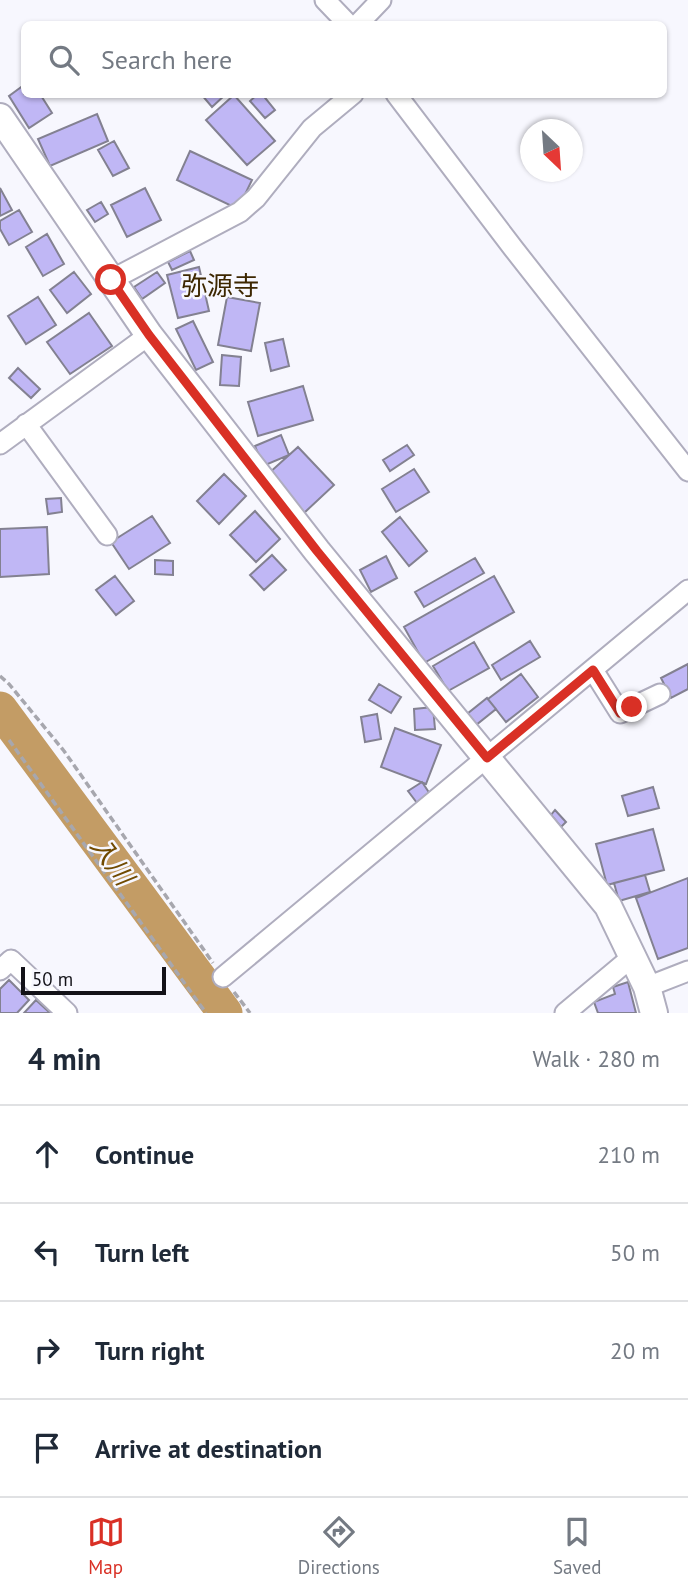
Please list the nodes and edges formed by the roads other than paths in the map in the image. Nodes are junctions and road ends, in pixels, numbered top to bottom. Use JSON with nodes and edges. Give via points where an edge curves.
{"nodes":[{"id":1,"x":325,"y":0,"type":"edge"},
{"id":2,"x":381,"y":0,"type":"edge"},
{"id":3,"x":345,"y":21,"type":"edge"},
{"id":4,"x":361,"y":21,"type":"edge"},
{"id":5,"x":348,"y":98,"type":"edge"},
{"id":6,"x":399,"y":98,"type":"edge"},
{"id":7,"x":0,"y":117,"type":"edge"},
{"id":8,"x":111,"y":280,"type":"junction"},
{"id":9,"x":149,"y":335,"type":"junction"},
{"id":10,"x":26,"y":424,"type":"junction"},
{"id":11,"x":0,"y":444,"type":"edge"},
{"id":12,"x":688,"y":471,"type":"edge"},
{"id":13,"x":107,"y":535,"type":"dead end"},
{"id":14,"x":688,"y":590,"type":"edge"},
{"id":15,"x":593,"y":670,"type":"junction"},
{"id":16,"x":660,"y":694,"type":"dead end"},
{"id":17,"x":487,"y":758,"type":"junction"},
{"id":18,"x":632,"y":957,"type":"junction"},
{"id":19,"x":0,"y":970,"type":"edge"},
{"id":20,"x":688,"y":971,"type":"edge"},
{"id":21,"x":223,"y":977,"type":"road end"},
{"id":22,"x":647,"y":987,"type":"junction"},
{"id":23,"x":67,"y":1013,"type":"edge"},
{"id":24,"x":565,"y":1013,"type":"edge"},
{"id":25,"x":654,"y":1013,"type":"edge"}],
"edges":[{"from":1,"to":3,"type":"street"},
{"from":2,"to":4,"type":"street"},
{"from":5,"to":8,"type":"street","via":[[312,128],[240,212]]},
{"from":6,"to":12,"type":"street"},
{"from":7,"to":8,"type":"street"},
{"from":8,"to":9,"type":"street"},
{"from":9,"to":10,"type":"street"},
{"from":9,"to":17,"type":"street","via":[[317,551]]},
{"from":10,"to":11,"type":"street"},
{"from":10,"to":13,"type":"street"},
{"from":14,"to":15,"type":"street"},
{"from":15,"to":16,"type":"street","via":[[620,713]]},
{"from":15,"to":17,"type":"street"},
{"from":17,"to":18,"type":"street","via":[[608,906]]},
{"from":17,"to":21,"type":"street"},
{"from":18,"to":22,"type":"street"},
{"from":18,"to":24,"type":"street"},
{"from":19,"to":23,"type":"street","via":[[11,960]]},
{"from":20,"to":22,"type":"street"},
{"from":22,"to":25,"type":"street"}]}
